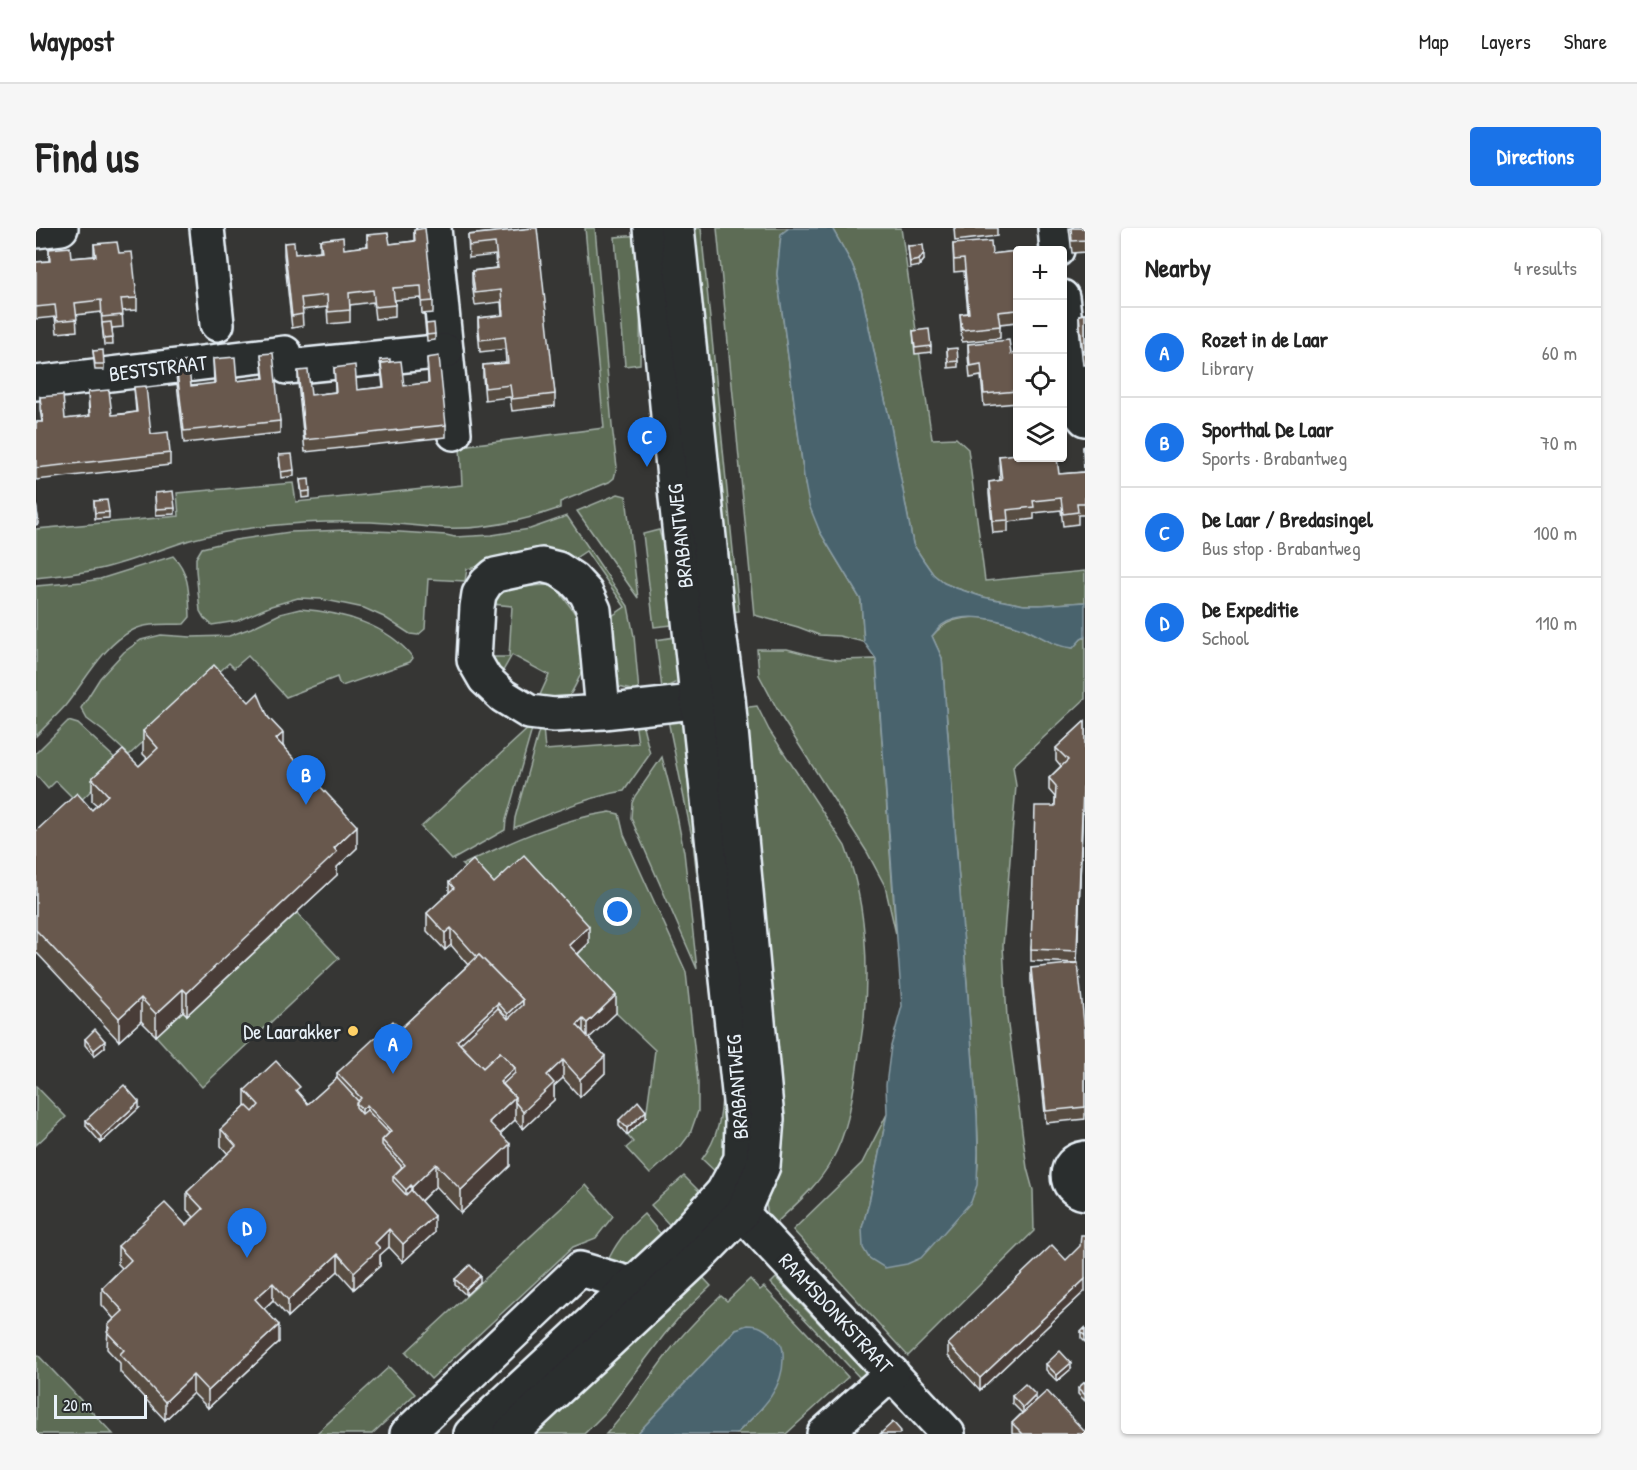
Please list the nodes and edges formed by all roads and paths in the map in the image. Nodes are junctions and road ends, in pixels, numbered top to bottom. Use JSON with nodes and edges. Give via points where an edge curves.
{"nodes":[{"id":1,"x":61,"y":228,"type":"edge"},
{"id":2,"x":207,"y":228,"type":"edge"},
{"id":3,"x":434,"y":228,"type":"edge"},
{"id":4,"x":650,"y":228,"type":"edge"},
{"id":5,"x":677,"y":228,"type":"edge"},
{"id":6,"x":1055,"y":228,"type":"edge"},
{"id":7,"x":36,"y":231,"type":"edge"},
{"id":8,"x":1057,"y":246,"type":"edge"},
{"id":9,"x":1062,"y":300,"type":"edge"},
{"id":10,"x":218,"y":324,"type":"dead end"},
{"id":11,"x":446,"y":351,"type":"junction"},
{"id":12,"x":36,"y":383,"type":"edge"},
{"id":13,"x":1085,"y":419,"type":"edge"},
{"id":14,"x":454,"y":433,"type":"dead end"},
{"id":15,"x":713,"y":700,"type":"junction"},
{"id":16,"x":603,"y":712,"type":"junction"},
{"id":17,"x":1085,"y":1158,"type":"edge"},
{"id":18,"x":1085,"y":1193,"type":"edge"},
{"id":19,"x":733,"y":1202,"type":"junction"},
{"id":20,"x":640,"y":1294,"type":"junction"},
{"id":21,"x":892,"y":1373,"type":"junction"},
{"id":22,"x":407,"y":1434,"type":"edge"},
{"id":23,"x":471,"y":1434,"type":"edge"},
{"id":24,"x":510,"y":1434,"type":"edge"},
{"id":25,"x":824,"y":1434,"type":"edge"},
{"id":26,"x":948,"y":1434,"type":"edge"}],
"edges":[{"from":1,"to":7,"type":"street"},
{"from":2,"to":10,"type":"street","name":"BESTSTRAAT"},
{"from":3,"to":11,"type":"street"},
{"from":4,"to":15,"type":"street","name":"BRABANTWEG","via":[[675,486]]},
{"from":5,"to":15,"type":"street","name":"BRABANTWEG","via":[[717,614]]},
{"from":6,"to":8,"type":"street"},
{"from":9,"to":13,"type":"street","via":[[1075,407]]},
{"from":11,"to":12,"type":"street","name":"BESTSTRAAT","via":[[287,367],[285,353]]},
{"from":11,"to":14,"type":"street"},
{"from":15,"to":16,"type":"street"},
{"from":15,"to":19,"type":"street","name":"BRABANTWEG","via":[[767,1119],[763,1166]]},
{"from":16,"to":16,"type":"street","via":[[529,712],[485,679],[474,660],[477,607],[486,582],[495,575],[542,565],[558,569],[586,593],[594,610]]},
{"from":17,"to":18,"type":"street","via":[[1075,1161],[1068,1176],[1075,1190]]},
{"from":19,"to":20,"type":"street","name":"BRABANTWEG","via":[[696,1260]]},
{"from":19,"to":21,"type":"street","name":"RAAMSDONKSTRAAT"},
{"from":20,"to":22,"type":"street","via":[[580,1269]]},
{"from":20,"to":23,"type":"street","name":"BRABANTWEG"},
{"from":20,"to":24,"type":"street","name":"BRABANTWEG"},
{"from":21,"to":25,"type":"street"},
{"from":21,"to":26,"type":"street","name":"RAAMSDONKSTRAAT"}]}
